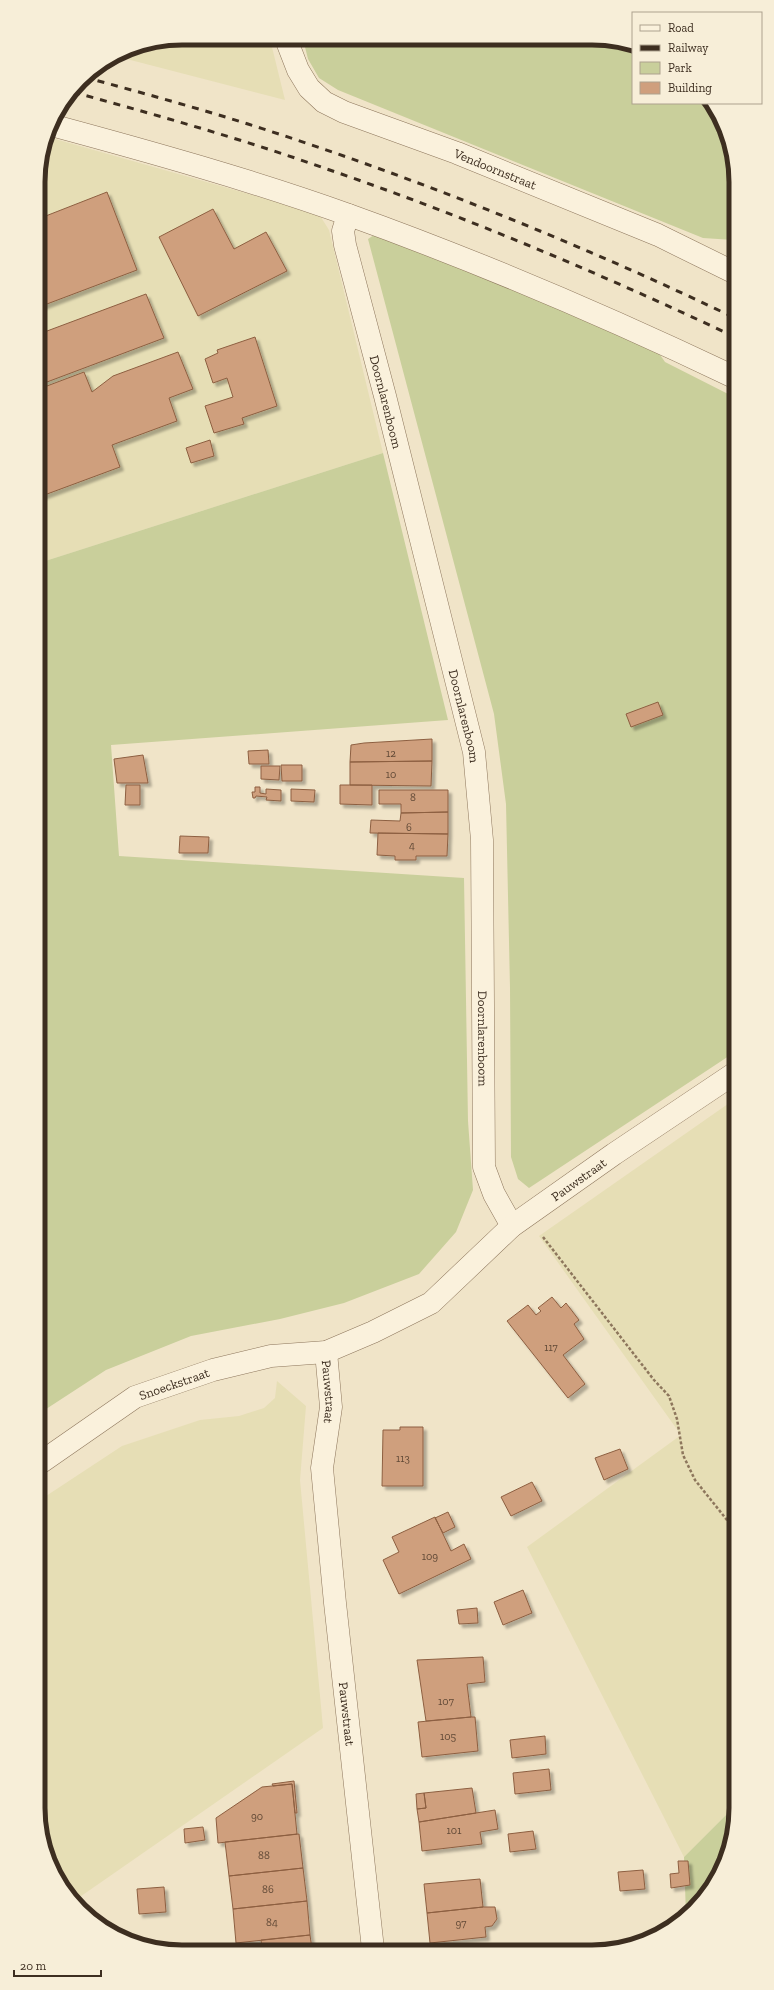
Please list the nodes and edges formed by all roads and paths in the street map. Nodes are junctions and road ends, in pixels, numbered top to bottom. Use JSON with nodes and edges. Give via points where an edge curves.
{"nodes":[{"id":1,"x":288,"y":45,"type":"edge"},
{"id":2,"x":57,"y":127,"type":"edge"},
{"id":3,"x":348,"y":215,"type":"junction"},
{"id":4,"x":729,"y":270,"type":"edge"},
{"id":5,"x":729,"y":375,"type":"edge"},
{"id":6,"x":729,"y":1077,"type":"edge"},
{"id":7,"x":520,"y":1221,"type":"junction"},
{"id":8,"x":326,"y":1352,"type":"junction"},
{"id":9,"x":45,"y":1460,"type":"edge"},
{"id":10,"x":729,"y":1522,"type":"edge"},
{"id":11,"x":373,"y":1945,"type":"edge"}],
"edges":[{"from":1,"to":4,"type":"street","name":"Vendoornstraat","via":[[298,70],[309,88],[324,102],[658,235]]},
{"from":2,"to":3,"type":"street","via":[[161,154]]},
{"from":3,"to":5,"type":"street","via":[[506,274]]},
{"from":3,"to":7,"type":"street","name":"Doornlarenboom","via":[[343,231],[345,245],[474,752],[482,840],[484,1167],[494,1194]]},
{"from":6,"to":7,"type":"street","name":"Pauwstraat"},
{"from":7,"to":8,"type":"street","name":"Pauwstraat","via":[[431,1302],[373,1332]]},
{"from":7,"to":10,"type":"path","via":[[669,1396],[677,1419],[683,1454],[695,1480]]},
{"from":8,"to":9,"type":"street","name":"Snoeckstraat","via":[[271,1356],[213,1370],[135,1397]]},
{"from":8,"to":11,"type":"street","name":"Pauwstraat","via":[[331,1407],[322,1468]]}]}
